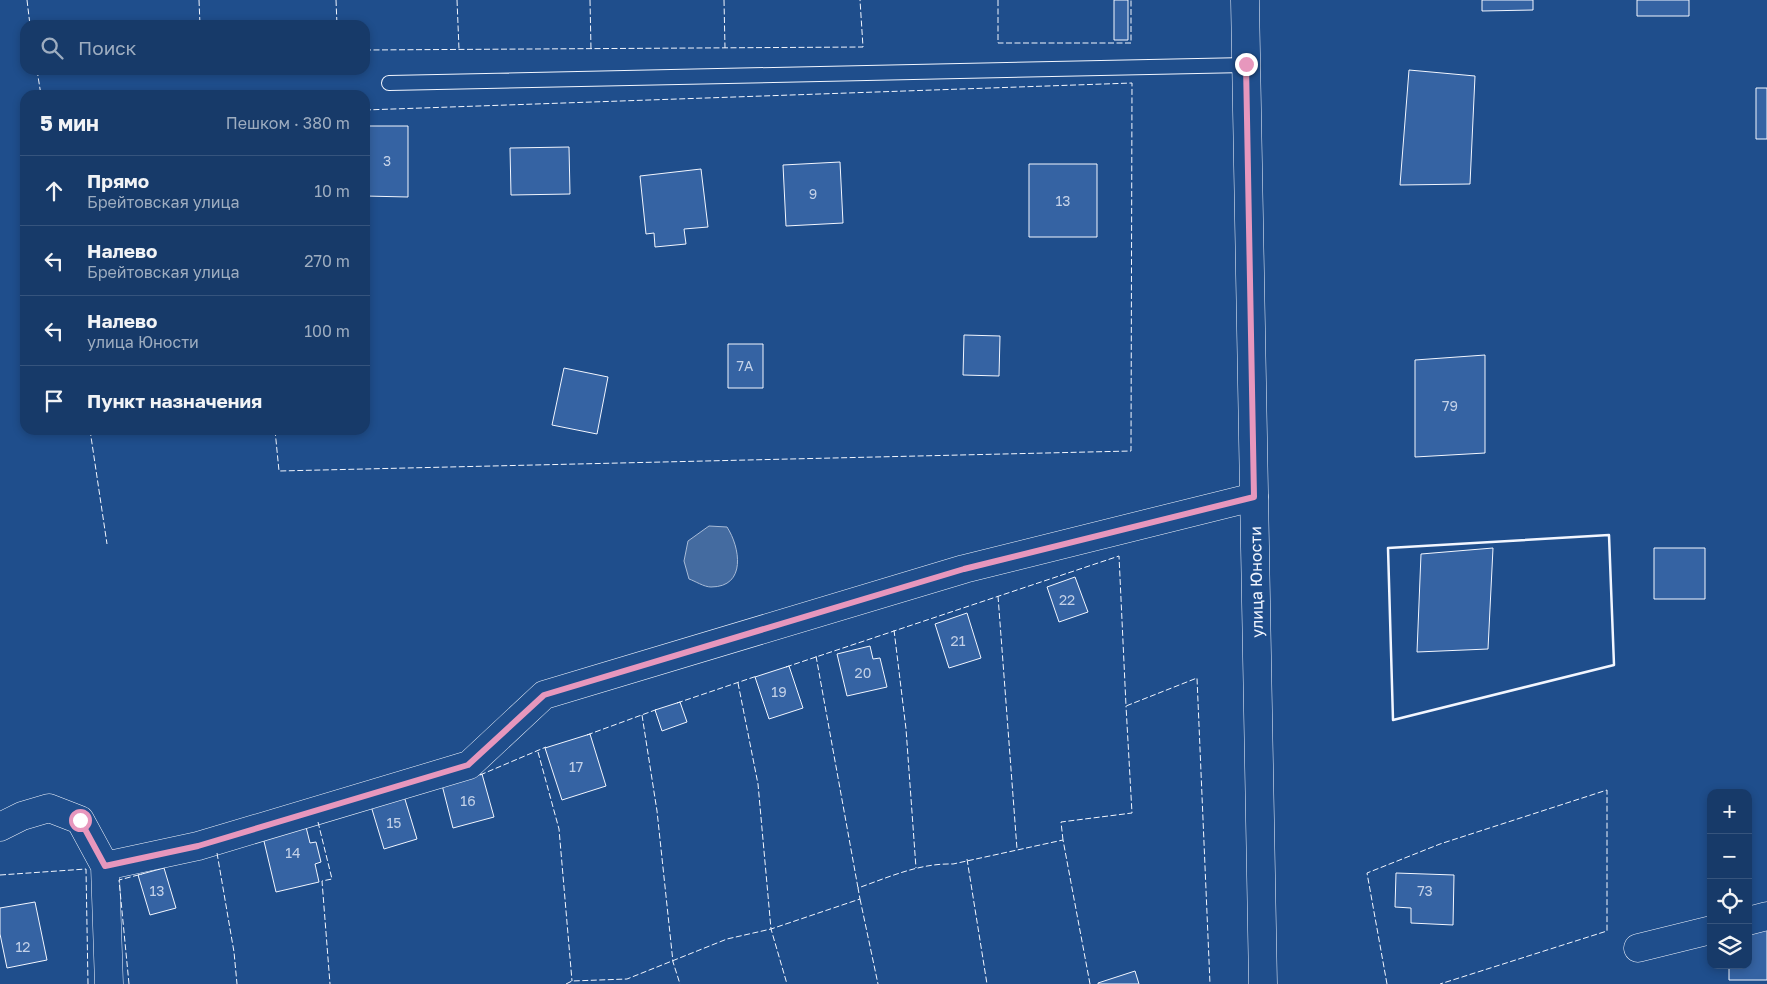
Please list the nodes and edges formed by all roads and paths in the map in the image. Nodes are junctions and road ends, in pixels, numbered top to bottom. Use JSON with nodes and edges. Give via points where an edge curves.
{"nodes":[{"id":1,"x":1245,"y":0,"type":"edge"},
{"id":2,"x":1246,"y":64,"type":"junction"},
{"id":3,"x":389,"y":83,"type":"dead end"},
{"id":4,"x":1254,"y":497,"type":"junction"},
{"id":5,"x":0,"y":827,"type":"edge"},
{"id":6,"x":105,"y":866,"type":"junction"},
{"id":7,"x":1767,"y":916,"type":"edge"},
{"id":8,"x":1752,"y":920,"type":"edge"},
{"id":9,"x":1707,"y":931,"type":"edge"},
{"id":10,"x":1638,"y":948,"type":"dead end"},
{"id":11,"x":109,"y":984,"type":"edge"},
{"id":12,"x":1263,"y":984,"type":"edge"}],
"edges":[{"from":1,"to":2,"type":"street","name":"улица Юности"},
{"from":2,"to":3,"type":"lane"},
{"from":2,"to":4,"type":"street","name":"улица Юности"},
{"from":4,"to":6,"type":"street","via":[[964,569],[544,695],[468,765],[198,846]]},
{"from":4,"to":12,"type":"street","name":"улица Юности"},
{"from":5,"to":6,"type":"street","via":[[49,808],[80,820]]},
{"from":6,"to":11,"type":"street"},
{"from":7,"to":8,"type":"street"},
{"from":9,"to":10,"type":"street"}]}
